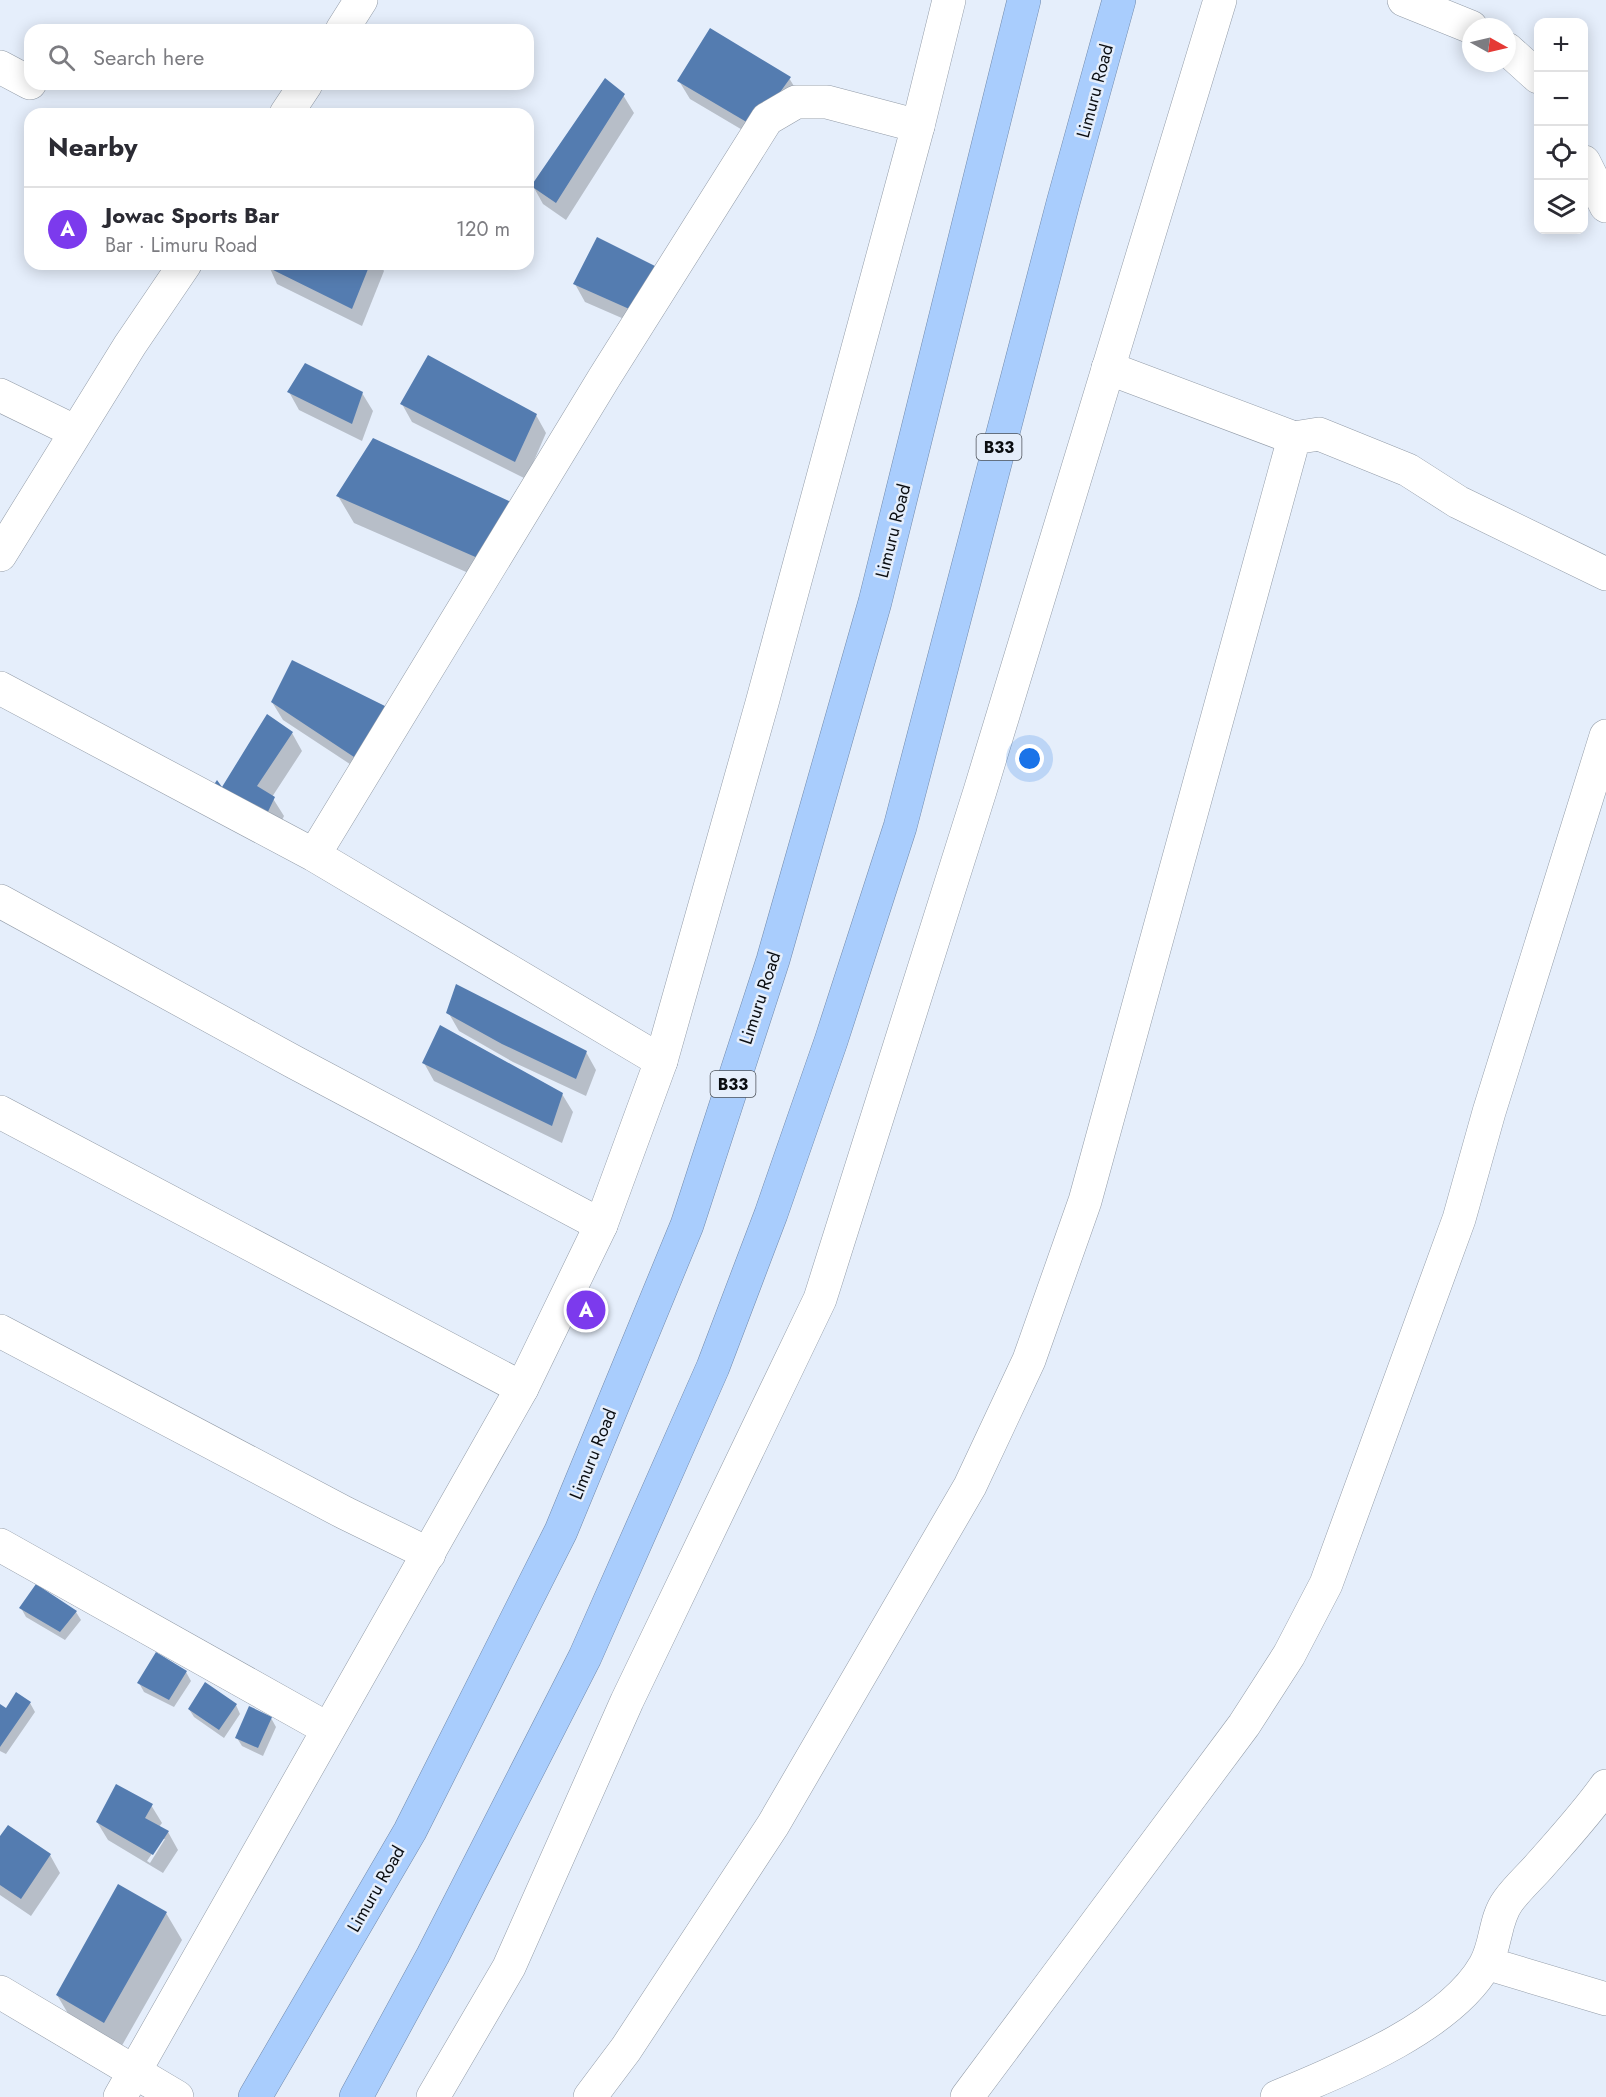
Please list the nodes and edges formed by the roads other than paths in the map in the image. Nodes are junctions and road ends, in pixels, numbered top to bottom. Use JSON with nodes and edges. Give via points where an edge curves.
{"nodes":[{"id":1,"x":362,"y":0,"type":"edge"},
{"id":2,"x":949,"y":0,"type":"edge"},
{"id":3,"x":1024,"y":0,"type":"edge"},
{"id":4,"x":1119,"y":0,"type":"edge"},
{"id":5,"x":1220,"y":0,"type":"edge"},
{"id":6,"x":1404,"y":0,"type":"edge"},
{"id":7,"x":1462,"y":23,"type":"edge"},
{"id":8,"x":346,"y":24,"type":"edge"},
{"id":9,"x":1516,"y":57,"type":"edge"},
{"id":10,"x":0,"y":67,"type":"edge"},
{"id":11,"x":1534,"y":73,"type":"edge"},
{"id":12,"x":24,"y":80,"type":"edge"},
{"id":13,"x":302,"y":90,"type":"edge"},
{"id":14,"x":290,"y":108,"type":"edge"},
{"id":15,"x":918,"y":126,"type":"junction"},
{"id":16,"x":1588,"y":170,"type":"edge"},
{"id":17,"x":1606,"y":206,"type":"edge"},
{"id":18,"x":181,"y":270,"type":"edge"},
{"id":19,"x":1108,"y":368,"type":"junction"},
{"id":20,"x":0,"y":395,"type":"edge"},
{"id":21,"x":76,"y":432,"type":"junction"},
{"id":22,"x":1294,"y":438,"type":"junction"},
{"id":23,"x":0,"y":555,"type":"edge"},
{"id":24,"x":1606,"y":574,"type":"edge"},
{"id":25,"x":0,"y":688,"type":"edge"},
{"id":26,"x":1606,"y":736,"type":"edge"},
{"id":27,"x":314,"y":855,"type":"junction"},
{"id":28,"x":0,"y":901,"type":"edge"},
{"id":29,"x":662,"y":1061,"type":"junction"},
{"id":30,"x":0,"y":1112,"type":"edge"},
{"id":31,"x":600,"y":1225,"type":"junction"},
{"id":32,"x":0,"y":1331,"type":"edge"},
{"id":33,"x":522,"y":1388,"type":"junction"},
{"id":34,"x":0,"y":1545,"type":"edge"},
{"id":35,"x":429,"y":1554,"type":"junction"},
{"id":36,"x":328,"y":1729,"type":"junction"},
{"id":37,"x":1606,"y":1786,"type":"edge"},
{"id":38,"x":1486,"y":1963,"type":"junction"},
{"id":39,"x":0,"y":1992,"type":"edge"},
{"id":40,"x":1606,"y":1999,"type":"edge"},
{"id":41,"x":128,"y":2085,"type":"edge"},
{"id":42,"x":177,"y":2097,"type":"edge"},
{"id":43,"x":255,"y":2097,"type":"edge"},
{"id":44,"x":356,"y":2097,"type":"edge"},
{"id":45,"x":433,"y":2097,"type":"edge"},
{"id":46,"x":590,"y":2097,"type":"edge"},
{"id":47,"x":967,"y":2097,"type":"edge"},
{"id":48,"x":1277,"y":2097,"type":"edge"}],
"edges":[{"from":1,"to":8,"type":"street"},
{"from":2,"to":15,"type":"street"},
{"from":3,"to":43,"type":"highway","name":"Limuru Road","number":"B33","via":[[875,603],[773,960],[687,1225],[561,1531],[410,1831]]},
{"from":4,"to":44,"type":"highway","name":"Limuru Road","number":"B33","via":[[900,827],[771,1214],[713,1367],[585,1657]]},
{"from":5,"to":19,"type":"street"},
{"from":6,"to":7,"type":"street"},
{"from":9,"to":11,"type":"street"},
{"from":10,"to":12,"type":"street"},
{"from":13,"to":14,"type":"street"},
{"from":15,"to":27,"type":"street","via":[[827,102],[796,102],[767,119],[604,378]]},
{"from":15,"to":29,"type":"street"},
{"from":16,"to":17,"type":"street"},
{"from":18,"to":21,"type":"street"},
{"from":19,"to":22,"type":"street"},
{"from":19,"to":45,"type":"street","via":[[820,1299],[627,1701],[508,1967]]},
{"from":20,"to":21,"type":"street"},
{"from":21,"to":23,"type":"street"},
{"from":22,"to":24,"type":"street","via":[[1319,434],[1407,470],[1458,502]]},
{"from":22,"to":46,"type":"street","via":[[1085,1201],[1029,1360],[970,1486],[773,1825],[626,2049]]},
{"from":25,"to":27,"type":"street"},
{"from":26,"to":47,"type":"street","via":[[1459,1219],[1326,1584],[1289,1655],[1244,1725]]},
{"from":27,"to":29,"type":"street"},
{"from":28,"to":31,"type":"street"},
{"from":29,"to":31,"type":"street"},
{"from":30,"to":33,"type":"street"},
{"from":31,"to":33,"type":"street"},
{"from":32,"to":35,"type":"street"},
{"from":33,"to":35,"type":"street"},
{"from":34,"to":36,"type":"street"},
{"from":35,"to":36,"type":"street"},
{"from":36,"to":41,"type":"street"},
{"from":37,"to":38,"type":"street","via":[[1508,1900],[1498,1918]]},
{"from":38,"to":40,"type":"street"},
{"from":38,"to":48,"type":"street","via":[[1467,1992],[1440,2016]]},
{"from":39,"to":41,"type":"street"},
{"from":41,"to":42,"type":"street"}]}
